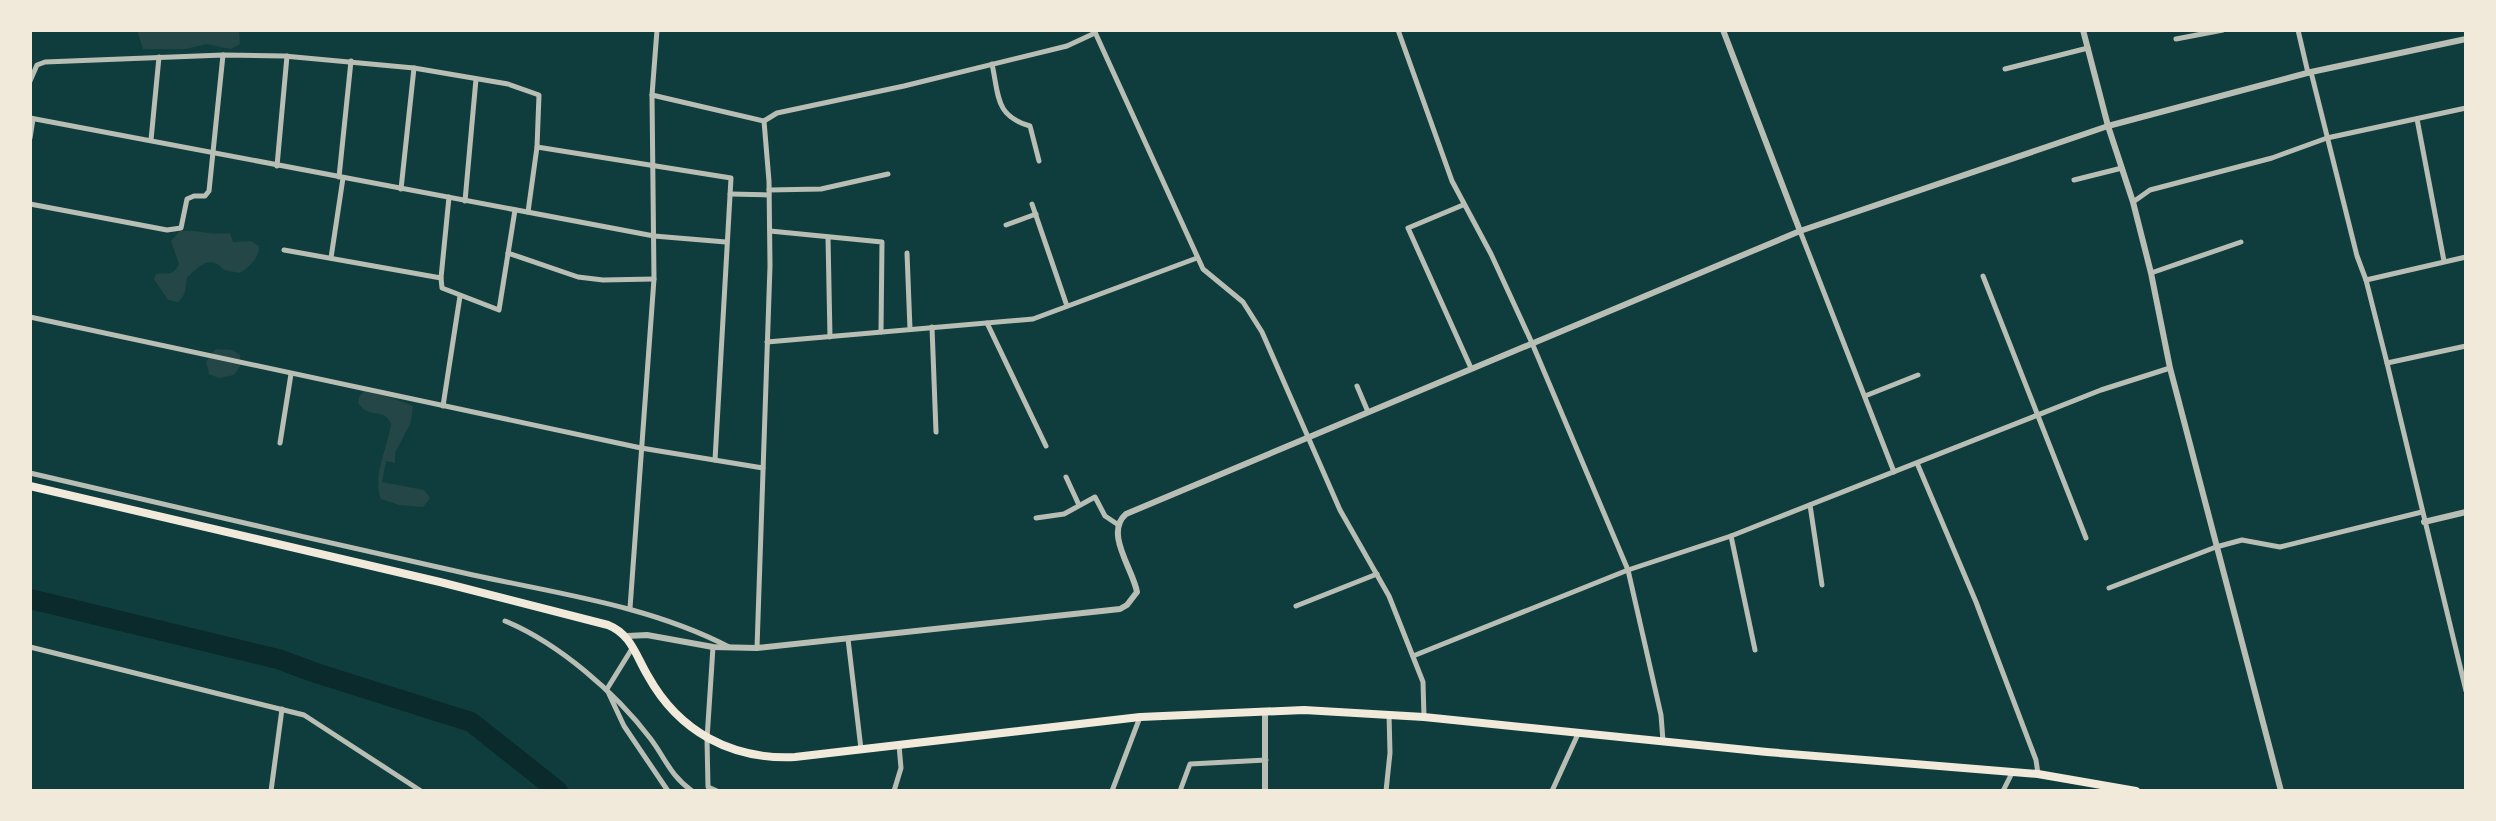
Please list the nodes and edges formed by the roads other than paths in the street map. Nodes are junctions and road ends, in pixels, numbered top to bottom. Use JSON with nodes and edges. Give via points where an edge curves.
{"nodes":[{"id":1,"x":657,"y":30,"type":"edge"},
{"id":2,"x":1398,"y":30,"type":"edge"},
{"id":3,"x":1723,"y":30,"type":"edge"},
{"id":4,"x":2083,"y":30,"type":"edge"},
{"id":5,"x":2223,"y":30,"type":"edge"},
{"id":6,"x":2298,"y":30,"type":"edge"},
{"id":7,"x":1094,"y":32,"type":"edge"},
{"id":8,"x":2176,"y":39,"type":"dead end"},
{"id":9,"x":2466,"y":39,"type":"edge"},
{"id":10,"x":2088,"y":48,"type":"junction"},
{"id":11,"x":223,"y":55,"type":"junction"},
{"id":12,"x":287,"y":56,"type":"junction"},
{"id":13,"x":159,"y":57,"type":"junction"},
{"id":14,"x":351,"y":61,"type":"junction"},
{"id":15,"x":992,"y":64,"type":"junction"},
{"id":16,"x":414,"y":68,"type":"junction"},
{"id":17,"x":2005,"y":69,"type":"dead end"},
{"id":18,"x":2310,"y":72,"type":"junction"},
{"id":19,"x":476,"y":79,"type":"junction"},
{"id":20,"x":30,"y":81,"type":"edge"},
{"id":21,"x":652,"y":95,"type":"junction"},
{"id":22,"x":2466,"y":108,"type":"edge"},
{"id":23,"x":31,"y":119,"type":"edge"},
{"id":24,"x":2417,"y":119,"type":"junction"},
{"id":25,"x":764,"y":121,"type":"junction"},
{"id":26,"x":2108,"y":126,"type":"junction"},
{"id":27,"x":30,"y":138,"type":"edge"},
{"id":28,"x":2327,"y":138,"type":"junction"},
{"id":29,"x":151,"y":140,"type":"junction"},
{"id":30,"x":537,"y":147,"type":"junction"},
{"id":31,"x":212,"y":154,"type":"junction"},
{"id":32,"x":1039,"y":161,"type":"dead end"},
{"id":33,"x":277,"y":166,"type":"junction"},
{"id":34,"x":653,"y":167,"type":"junction"},
{"id":35,"x":2123,"y":168,"type":"junction"},
{"id":36,"x":888,"y":174,"type":"dead end"},
{"id":37,"x":341,"y":178,"type":"junction"},
{"id":38,"x":2074,"y":180,"type":"dead end"},
{"id":39,"x":401,"y":189,"type":"junction"},
{"id":40,"x":769,"y":192,"type":"junction"},
{"id":41,"x":730,"y":194,"type":"junction"},
{"id":42,"x":449,"y":197,"type":"junction"},
{"id":43,"x":465,"y":201,"type":"junction"},
{"id":44,"x":2133,"y":202,"type":"junction"},
{"id":45,"x":30,"y":204,"type":"edge"},
{"id":46,"x":1032,"y":204,"type":"dead end"},
{"id":47,"x":1463,"y":205,"type":"junction"},
{"id":48,"x":515,"y":210,"type":"junction"},
{"id":49,"x":528,"y":212,"type":"junction"},
{"id":50,"x":1036,"y":214,"type":"junction"},
{"id":51,"x":1006,"y":225,"type":"dead end"},
{"id":52,"x":770,"y":231,"type":"junction"},
{"id":53,"x":1800,"y":231,"type":"junction"},
{"id":54,"x":654,"y":236,"type":"junction"},
{"id":55,"x":828,"y":237,"type":"junction"},
{"id":56,"x":726,"y":242,"type":"junction"},
{"id":57,"x":2241,"y":242,"type":"dead end"},
{"id":58,"x":284,"y":250,"type":"dead end"},
{"id":59,"x":508,"y":253,"type":"junction"},
{"id":60,"x":907,"y":253,"type":"dead end"},
{"id":61,"x":2466,"y":257,"type":"edge"},
{"id":62,"x":331,"y":258,"type":"junction"},
{"id":63,"x":1197,"y":258,"type":"junction"},
{"id":64,"x":2444,"y":261,"type":"junction"},
{"id":65,"x":2151,"y":273,"type":"junction"},
{"id":66,"x":1983,"y":276,"type":"dead end"},
{"id":67,"x":441,"y":278,"type":"junction"},
{"id":68,"x":654,"y":279,"type":"junction"},
{"id":69,"x":2366,"y":280,"type":"junction"},
{"id":70,"x":460,"y":296,"type":"junction"},
{"id":71,"x":1067,"y":306,"type":"junction"},
{"id":72,"x":30,"y":317,"type":"edge"},
{"id":73,"x":987,"y":323,"type":"junction"},
{"id":74,"x":932,"y":327,"type":"junction"},
{"id":75,"x":910,"y":329,"type":"junction"},
{"id":76,"x":881,"y":332,"type":"junction"},
{"id":77,"x":830,"y":337,"type":"junction"},
{"id":78,"x":767,"y":342,"type":"junction"},
{"id":79,"x":1532,"y":343,"type":"junction"},
{"id":80,"x":2466,"y":346,"type":"edge"},
{"id":81,"x":2387,"y":363,"type":"junction"},
{"id":82,"x":1471,"y":368,"type":"junction"},
{"id":83,"x":2170,"y":368,"type":"junction"},
{"id":84,"x":291,"y":374,"type":"junction"},
{"id":85,"x":1918,"y":375,"type":"dead end"},
{"id":86,"x":1357,"y":386,"type":"dead end"},
{"id":87,"x":1865,"y":396,"type":"junction"},
{"id":88,"x":443,"y":406,"type":"junction"},
{"id":89,"x":1368,"y":412,"type":"junction"},
{"id":90,"x":2037,"y":416,"type":"junction"},
{"id":91,"x":936,"y":432,"type":"dead end"},
{"id":92,"x":1308,"y":437,"type":"junction"},
{"id":93,"x":280,"y":443,"type":"dead end"},
{"id":94,"x":1046,"y":446,"type":"dead end"},
{"id":95,"x":641,"y":448,"type":"junction"},
{"id":96,"x":715,"y":460,"type":"junction"},
{"id":97,"x":1917,"y":463,"type":"junction"},
{"id":98,"x":763,"y":468,"type":"junction"},
{"id":99,"x":1894,"y":472,"type":"junction"},
{"id":100,"x":30,"y":473,"type":"edge"},
{"id":101,"x":1066,"y":477,"type":"dead end"},
{"id":102,"x":30,"y":486,"type":"edge"},
{"id":103,"x":1079,"y":505,"type":"junction"},
{"id":104,"x":1810,"y":505,"type":"junction"},
{"id":105,"x":2422,"y":512,"type":"junction"},
{"id":106,"x":2466,"y":512,"type":"edge"},
{"id":107,"x":1036,"y":518,"type":"dead end"},
{"id":108,"x":2424,"y":522,"type":"junction"},
{"id":109,"x":1117,"y":524,"type":"junction"},
{"id":110,"x":1731,"y":536,"type":"junction"},
{"id":111,"x":2086,"y":538,"type":"dead end"},
{"id":112,"x":2216,"y":547,"type":"junction"},
{"id":113,"x":1628,"y":570,"type":"junction"},
{"id":114,"x":1377,"y":574,"type":"junction"},
{"id":115,"x":1822,"y":585,"type":"dead end"},
{"id":116,"x":2109,"y":588,"type":"dead end"},
{"id":117,"x":1296,"y":606,"type":"dead end"},
{"id":118,"x":630,"y":608,"type":"junction"},
{"id":119,"x":505,"y":621,"type":"dead end"},
{"id":120,"x":627,"y":636,"type":"junction"},
{"id":121,"x":848,"y":639,"type":"junction"},
{"id":122,"x":30,"y":647,"type":"edge"},
{"id":123,"x":633,"y":647,"type":"junction"},
{"id":124,"x":713,"y":647,"type":"junction"},
{"id":125,"x":730,"y":647,"type":"junction"},
{"id":126,"x":757,"y":648,"type":"junction"},
{"id":127,"x":1755,"y":650,"type":"dead end"},
{"id":128,"x":1413,"y":656,"type":"junction"},
{"id":129,"x":607,"y":689,"type":"junction"},
{"id":130,"x":2466,"y":691,"type":"edge"},
{"id":131,"x":282,"y":709,"type":"junction"},
{"id":132,"x":1265,"y":711,"type":"junction"},
{"id":133,"x":1389,"y":714,"type":"junction"},
{"id":134,"x":1140,"y":717,"type":"junction"},
{"id":135,"x":1424,"y":717,"type":"junction"},
{"id":136,"x":1578,"y":734,"type":"junction"},
{"id":137,"x":707,"y":739,"type":"junction"},
{"id":138,"x":1663,"y":742,"type":"junction"},
{"id":139,"x":899,"y":745,"type":"junction"},
{"id":140,"x":862,"y":750,"type":"junction"},
{"id":141,"x":1266,"y":760,"type":"junction"},
{"id":142,"x":2012,"y":772,"type":"junction"},
{"id":143,"x":2038,"y":774,"type":"junction"},
{"id":144,"x":271,"y":791,"type":"edge"},
{"id":145,"x":421,"y":791,"type":"edge"},
{"id":146,"x":668,"y":791,"type":"edge"},
{"id":147,"x":692,"y":791,"type":"edge"},
{"id":148,"x":717,"y":791,"type":"edge"},
{"id":149,"x":894,"y":791,"type":"edge"},
{"id":150,"x":1112,"y":791,"type":"edge"},
{"id":151,"x":1180,"y":791,"type":"edge"},
{"id":152,"x":1265,"y":791,"type":"edge"},
{"id":153,"x":1386,"y":791,"type":"edge"},
{"id":154,"x":1552,"y":791,"type":"edge"},
{"id":155,"x":2003,"y":791,"type":"edge"},
{"id":156,"x":2136,"y":791,"type":"edge"},
{"id":157,"x":2281,"y":791,"type":"edge"}],
"edges":[{"from":1,"to":21,"type":"street"},
{"from":2,"to":47,"type":"street"},
{"from":3,"to":53,"type":"street"},
{"from":4,"to":10,"type":"street"},
{"from":5,"to":8,"type":"street"},
{"from":6,"to":18,"type":"street"},
{"from":7,"to":15,"type":"street","via":[[1067,46]]},
{"from":7,"to":63,"type":"street"},
{"from":9,"to":18,"type":"street"},
{"from":10,"to":17,"type":"street"},
{"from":10,"to":26,"type":"street"},
{"from":11,"to":12,"type":"street"},
{"from":11,"to":13,"type":"street"},
{"from":11,"to":31,"type":"street"},
{"from":12,"to":14,"type":"street"},
{"from":12,"to":33,"type":"street"},
{"from":13,"to":20,"type":"street","via":[[45,62],[37,65]]},
{"from":13,"to":29,"type":"street"},
{"from":14,"to":16,"type":"street"},
{"from":14,"to":37,"type":"street"},
{"from":15,"to":25,"type":"street","via":[[777,113]]},
{"from":15,"to":32,"type":"street","via":[[1005,113],[1030,126]]},
{"from":16,"to":19,"type":"street"},
{"from":16,"to":39,"type":"street"},
{"from":18,"to":26,"type":"street"},
{"from":18,"to":28,"type":"street"},
{"from":19,"to":30,"type":"street","via":[[539,95]]},
{"from":19,"to":43,"type":"street"},
{"from":21,"to":25,"type":"street"},
{"from":21,"to":34,"type":"street"},
{"from":22,"to":24,"type":"street"},
{"from":23,"to":27,"type":"street"},
{"from":23,"to":29,"type":"street"},
{"from":24,"to":28,"type":"street"},
{"from":24,"to":64,"type":"street"},
{"from":25,"to":40,"type":"street"},
{"from":26,"to":35,"type":"street"},
{"from":26,"to":53,"type":"street"},
{"from":28,"to":44,"type":"street","via":[[2150,190]]},
{"from":28,"to":69,"type":"street"},
{"from":29,"to":31,"type":"street"},
{"from":30,"to":34,"type":"street"},
{"from":30,"to":49,"type":"street"},
{"from":31,"to":33,"type":"street"},
{"from":31,"to":45,"type":"street","via":[[208,194],[187,199],[178,229]]},
{"from":33,"to":37,"type":"street"},
{"from":34,"to":41,"type":"street","via":[[731,178]]},
{"from":34,"to":54,"type":"street"},
{"from":35,"to":38,"type":"street"},
{"from":35,"to":44,"type":"street"},
{"from":36,"to":40,"type":"street","via":[[821,189]]},
{"from":37,"to":39,"type":"street"},
{"from":37,"to":62,"type":"street"},
{"from":39,"to":42,"type":"street"},
{"from":40,"to":41,"type":"street"},
{"from":40,"to":52,"type":"street"},
{"from":41,"to":56,"type":"street"},
{"from":42,"to":43,"type":"street"},
{"from":42,"to":67,"type":"street"},
{"from":43,"to":48,"type":"street"},
{"from":44,"to":65,"type":"street"},
{"from":46,"to":50,"type":"street"},
{"from":47,"to":79,"type":"street"},
{"from":47,"to":82,"type":"street","via":[[1408,228]]},
{"from":48,"to":49,"type":"street"},
{"from":48,"to":59,"type":"street"},
{"from":49,"to":54,"type":"street"},
{"from":50,"to":51,"type":"street"},
{"from":50,"to":71,"type":"street"},
{"from":52,"to":55,"type":"street"},
{"from":52,"to":78,"type":"street"},
{"from":53,"to":79,"type":"street"},
{"from":53,"to":87,"type":"street"},
{"from":54,"to":56,"type":"street"},
{"from":54,"to":68,"type":"street"},
{"from":55,"to":76,"type":"street","via":[[882,242]]},
{"from":55,"to":77,"type":"street"},
{"from":56,"to":96,"type":"street"},
{"from":57,"to":65,"type":"street"},
{"from":58,"to":62,"type":"street"},
{"from":59,"to":68,"type":"street","via":[[578,277]]},
{"from":59,"to":70,"type":"street","via":[[499,310]]},
{"from":60,"to":75,"type":"street"},
{"from":61,"to":64,"type":"street"},
{"from":62,"to":67,"type":"street"},
{"from":63,"to":71,"type":"street"},
{"from":63,"to":92,"type":"street","via":[[1252,312]]},
{"from":64,"to":69,"type":"street"},
{"from":65,"to":83,"type":"street"},
{"from":66,"to":90,"type":"street"},
{"from":67,"to":70,"type":"street","via":[[442,288]]},
{"from":68,"to":95,"type":"street"},
{"from":69,"to":81,"type":"street"},
{"from":70,"to":88,"type":"street"},
{"from":71,"to":73,"type":"street","via":[[1033,319]]},
{"from":72,"to":84,"type":"street"},
{"from":73,"to":74,"type":"street"},
{"from":73,"to":94,"type":"street"},
{"from":74,"to":75,"type":"street"},
{"from":74,"to":91,"type":"street"},
{"from":75,"to":76,"type":"street"},
{"from":76,"to":77,"type":"street"},
{"from":77,"to":78,"type":"street"},
{"from":78,"to":98,"type":"street"},
{"from":79,"to":82,"type":"street"},
{"from":79,"to":113,"type":"street"},
{"from":80,"to":81,"type":"street"},
{"from":81,"to":105,"type":"street"},
{"from":82,"to":89,"type":"street"},
{"from":83,"to":90,"type":"street"},
{"from":83,"to":112,"type":"street"},
{"from":84,"to":88,"type":"street"},
{"from":84,"to":93,"type":"street"},
{"from":85,"to":87,"type":"street"},
{"from":86,"to":89,"type":"street"},
{"from":87,"to":99,"type":"street"},
{"from":88,"to":95,"type":"street"},
{"from":89,"to":92,"type":"street"},
{"from":90,"to":97,"type":"street"},
{"from":90,"to":111,"type":"street"},
{"from":92,"to":109,"type":"street","via":[[1126,514]]},
{"from":92,"to":114,"type":"street","via":[[1340,510]]},
{"from":95,"to":96,"type":"street"},
{"from":95,"to":118,"type":"street"},
{"from":96,"to":98,"type":"street"},
{"from":97,"to":99,"type":"street"},
{"from":97,"to":143,"type":"street","via":[[1976,602]]},
{"from":98,"to":126,"type":"street"},
{"from":99,"to":104,"type":"street"},
{"from":100,"to":118,"type":"street"},
{"from":101,"to":103,"type":"street"},
{"from":102,"to":120,"type":"highway","via":[[440,582],[608,625]]},
{"from":103,"to":107,"type":"street","via":[[1064,514]]},
{"from":103,"to":109,"type":"street","via":[[1095,497],[1105,516]]},
{"from":104,"to":110,"type":"street"},
{"from":104,"to":115,"type":"street"},
{"from":105,"to":108,"type":"street"},
{"from":105,"to":112,"type":"street","via":[[2280,547],[2242,540]]},
{"from":106,"to":108,"type":"street"},
{"from":108,"to":130,"type":"street"},
{"from":109,"to":121,"type":"street","via":[[1137,592],[1120,609]]},
{"from":110,"to":113,"type":"street"},
{"from":110,"to":127,"type":"street"},
{"from":112,"to":116,"type":"street"},
{"from":112,"to":157,"type":"street"},
{"from":113,"to":128,"type":"street"},
{"from":113,"to":138,"type":"street"},
{"from":114,"to":117,"type":"street"},
{"from":114,"to":128,"type":"street"},
{"from":118,"to":125,"type":"street"},
{"from":119,"to":129,"type":"street","via":[[528,631]]},
{"from":120,"to":123,"type":"highway"},
{"from":120,"to":124,"type":"street"},
{"from":121,"to":126,"type":"street"},
{"from":121,"to":140,"type":"street"},
{"from":122,"to":131,"type":"street"},
{"from":123,"to":129,"type":"street"},
{"from":123,"to":137,"type":"highway","via":[[668,707]]},
{"from":124,"to":125,"type":"street"},
{"from":124,"to":137,"type":"street"},
{"from":125,"to":126,"type":"street"},
{"from":128,"to":135,"type":"street","via":[[1423,682]]},
{"from":129,"to":146,"type":"street","via":[[624,726]]},
{"from":129,"to":147,"type":"street","via":[[650,738],[676,780]]},
{"from":131,"to":144,"type":"street"},
{"from":131,"to":145,"type":"street","via":[[304,715]]},
{"from":132,"to":133,"type":"highway"},
{"from":132,"to":134,"type":"highway"},
{"from":132,"to":141,"type":"street"},
{"from":133,"to":135,"type":"highway"},
{"from":133,"to":153,"type":"street"},
{"from":134,"to":139,"type":"highway"},
{"from":134,"to":150,"type":"street"},
{"from":135,"to":136,"type":"highway"},
{"from":136,"to":138,"type":"highway"},
{"from":136,"to":154,"type":"street"},
{"from":137,"to":140,"type":"highway","via":[[769,757]]},
{"from":137,"to":148,"type":"street","via":[[708,787]]},
{"from":138,"to":142,"type":"highway"},
{"from":139,"to":140,"type":"highway"},
{"from":139,"to":149,"type":"street","via":[[901,768]]},
{"from":141,"to":151,"type":"street","via":[[1190,764]]},
{"from":141,"to":152,"type":"street"},
{"from":142,"to":143,"type":"highway"},
{"from":142,"to":155,"type":"street"},
{"from":143,"to":156,"type":"highway"}]}
